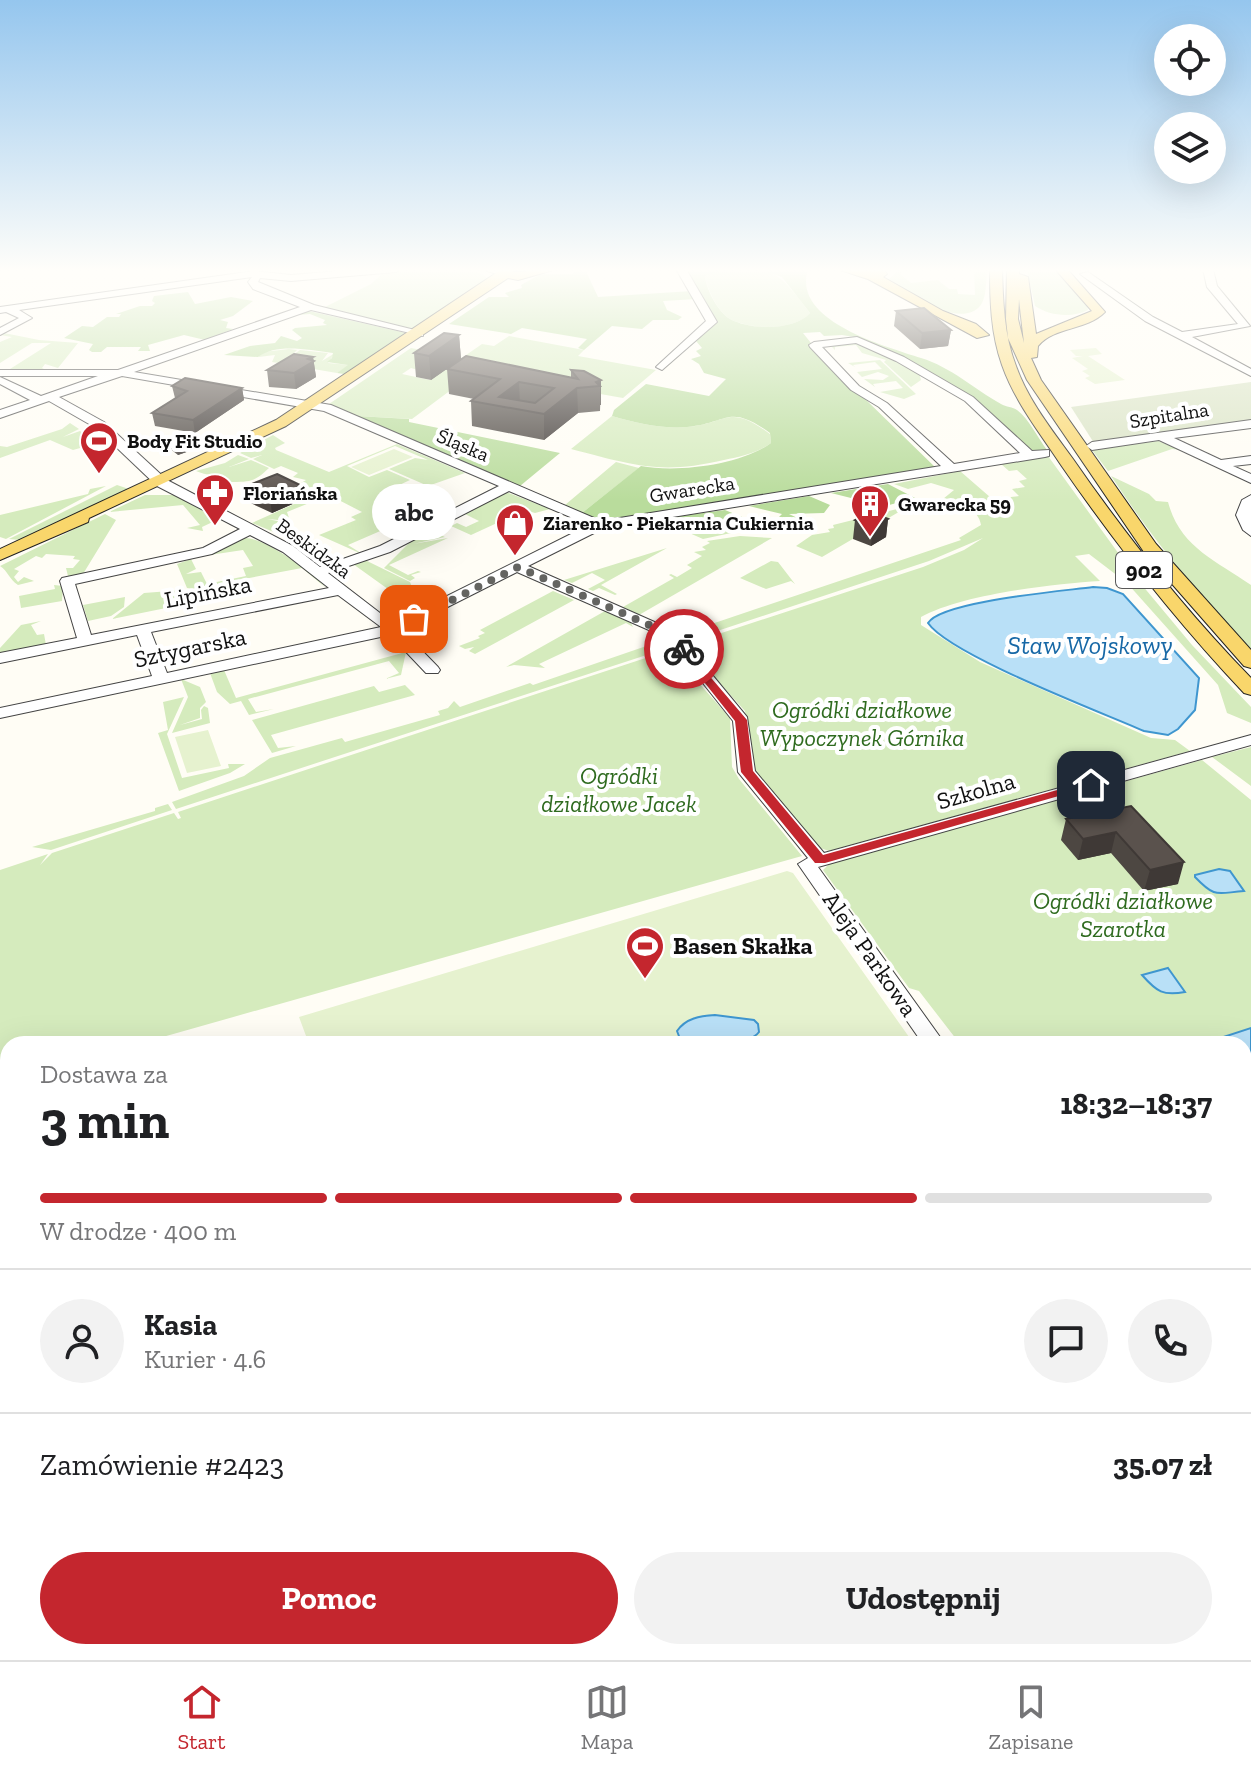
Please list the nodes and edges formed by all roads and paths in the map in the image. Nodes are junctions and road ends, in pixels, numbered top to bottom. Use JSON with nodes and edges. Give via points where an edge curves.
{"nodes":[{"id":1,"x":198,"y":346,"type":"edge"},
{"id":2,"x":400,"y":346,"type":"edge"},
{"id":3,"x":685,"y":346,"type":"edge"},
{"id":4,"x":815,"y":346,"type":"edge"},
{"id":5,"x":872,"y":346,"type":"edge"},
{"id":6,"x":985,"y":346,"type":"edge"},
{"id":7,"x":1000,"y":346,"type":"edge"},
{"id":8,"x":1018,"y":346,"type":"edge"},
{"id":9,"x":1031,"y":346,"type":"edge"},
{"id":10,"x":1201,"y":346,"type":"edge"},
{"id":11,"x":1237,"y":355,"type":"dead end"},
{"id":12,"x":662,"y":367,"type":"dead end"},
{"id":13,"x":1250,"y":370,"type":"edge"},
{"id":14,"x":122,"y":373,"type":"junction"},
{"id":15,"x":1,"y":380,"type":"edge"},
{"id":16,"x":1043,"y":393,"type":"junction"},
{"id":17,"x":45,"y":399,"type":"junction"},
{"id":18,"x":1025,"y":400,"type":"junction"},
{"id":19,"x":310,"y":405,"type":"junction"},
{"id":20,"x":0,"y":414,"type":"edge"},
{"id":21,"x":1251,"y":424,"type":"edge"},
{"id":22,"x":1161,"y":437,"type":"junction"},
{"id":23,"x":1092,"y":446,"type":"dead end"},
{"id":24,"x":1045,"y":453,"type":"dead end"},
{"id":25,"x":1029,"y":455,"type":"junction"},
{"id":26,"x":1251,"y":460,"type":"edge"},
{"id":27,"x":1220,"y":464,"type":"junction"},
{"id":28,"x":952,"y":469,"type":"junction"},
{"id":29,"x":1251,"y":479,"type":"edge"},
{"id":30,"x":160,"y":481,"type":"junction"},
{"id":31,"x":509,"y":486,"type":"junction"},
{"id":32,"x":1251,"y":499,"type":"edge"},
{"id":33,"x":600,"y":525,"type":"junction"},
{"id":34,"x":251,"y":529,"type":"junction"},
{"id":35,"x":1251,"y":532,"type":"edge"},
{"id":36,"x":0,"y":555,"type":"edge"},
{"id":37,"x":518,"y":567,"type":"junction"},
{"id":38,"x":318,"y":572,"type":"junction"},
{"id":39,"x":340,"y":590,"type":"junction"},
{"id":40,"x":143,"y":630,"type":"junction"},
{"id":41,"x":390,"y":630,"type":"junction"},
{"id":42,"x":85,"y":641,"type":"junction"},
{"id":43,"x":0,"y":658,"type":"edge"},
{"id":44,"x":1251,"y":662,"type":"edge"},
{"id":45,"x":432,"y":670,"type":"dead end"},
{"id":46,"x":161,"y":679,"type":"junction"},
{"id":47,"x":1251,"y":689,"type":"edge"},
{"id":48,"x":0,"y":713,"type":"edge"},
{"id":49,"x":1251,"y":740,"type":"edge"},
{"id":50,"x":813,"y":862,"type":"junction"},
{"id":51,"x":929,"y":1036,"type":"edge"}],
"edges":[{"from":1,"to":14,"type":"street"},
{"from":2,"to":19,"type":"main road"},
{"from":3,"to":12,"type":"street"},
{"from":4,"to":28,"type":"street","via":[[855,388],[883,405]]},
{"from":5,"to":25,"type":"street","via":[[969,399]]},
{"from":6,"to":18,"type":"main road"},
{"from":7,"to":18,"type":"main road","number":"902"},
{"from":8,"to":16,"type":"main road","number":"902"},
{"from":9,"to":16,"type":"main road"},
{"from":10,"to":13,"type":"street"},
{"from":11,"to":13,"type":"street"},
{"from":14,"to":15,"type":"street"},
{"from":14,"to":17,"type":"street"},
{"from":14,"to":19,"type":"street","name":"Śląska"},
{"from":15,"to":17,"type":"street","name":"Beskidzka"},
{"from":16,"to":44,"type":"main road","number":"902","via":[[1150,548]]},
{"from":17,"to":20,"type":"street"},
{"from":17,"to":30,"type":"street","name":"Beskidzka","via":[[100,425]]},
{"from":18,"to":47,"type":"main road","number":"902","via":[[1137,562]]},
{"from":19,"to":30,"type":"main road"},
{"from":19,"to":31,"type":"street","name":"Śląska"},
{"from":21,"to":22,"type":"street","name":"Szpitalna"},
{"from":22,"to":23,"type":"street","name":"Szpitalna"},
{"from":22,"to":27,"type":"street"},
{"from":24,"to":25,"type":"street"},
{"from":25,"to":28,"type":"street"},
{"from":26,"to":27,"type":"street"},
{"from":27,"to":29,"type":"street"},
{"from":28,"to":33,"type":"street","name":"Gwarecka"},
{"from":30,"to":34,"type":"street","name":"Beskidzka"},
{"from":30,"to":36,"type":"main road"},
{"from":31,"to":33,"type":"street","name":"Śląska"},
{"from":31,"to":38,"type":"street","via":[[364,558]]},
{"from":32,"to":35,"type":"street","via":[[1241,516]]},
{"from":33,"to":37,"type":"street","name":"Gwarecka"},
{"from":34,"to":38,"type":"street","name":"Beskidzka"},
{"from":34,"to":42,"type":"street","via":[[207,551],[67,581]]},
{"from":37,"to":41,"type":"street","name":"Gwarecka"},
{"from":37,"to":50,"type":"street","name":"Aleja Parkowa","via":[[663,631],[680,645],[741,720],[747,772]]},
{"from":38,"to":39,"type":"street","name":"Beskidzka"},
{"from":39,"to":40,"type":"street","name":"Lipińska"},
{"from":39,"to":41,"type":"street","name":"Beskidzka"},
{"from":40,"to":42,"type":"street","name":"Lipińska"},
{"from":40,"to":46,"type":"street"},
{"from":41,"to":45,"type":"street","name":"Beskidzka"},
{"from":41,"to":46,"type":"street","name":"Sztygarska"},
{"from":42,"to":43,"type":"street","name":"Lipińska"},
{"from":46,"to":48,"type":"street","name":"Sztygarska"},
{"from":49,"to":50,"type":"street","name":"Szkolna"},
{"from":50,"to":51,"type":"street","name":"Aleja Parkowa"}]}
